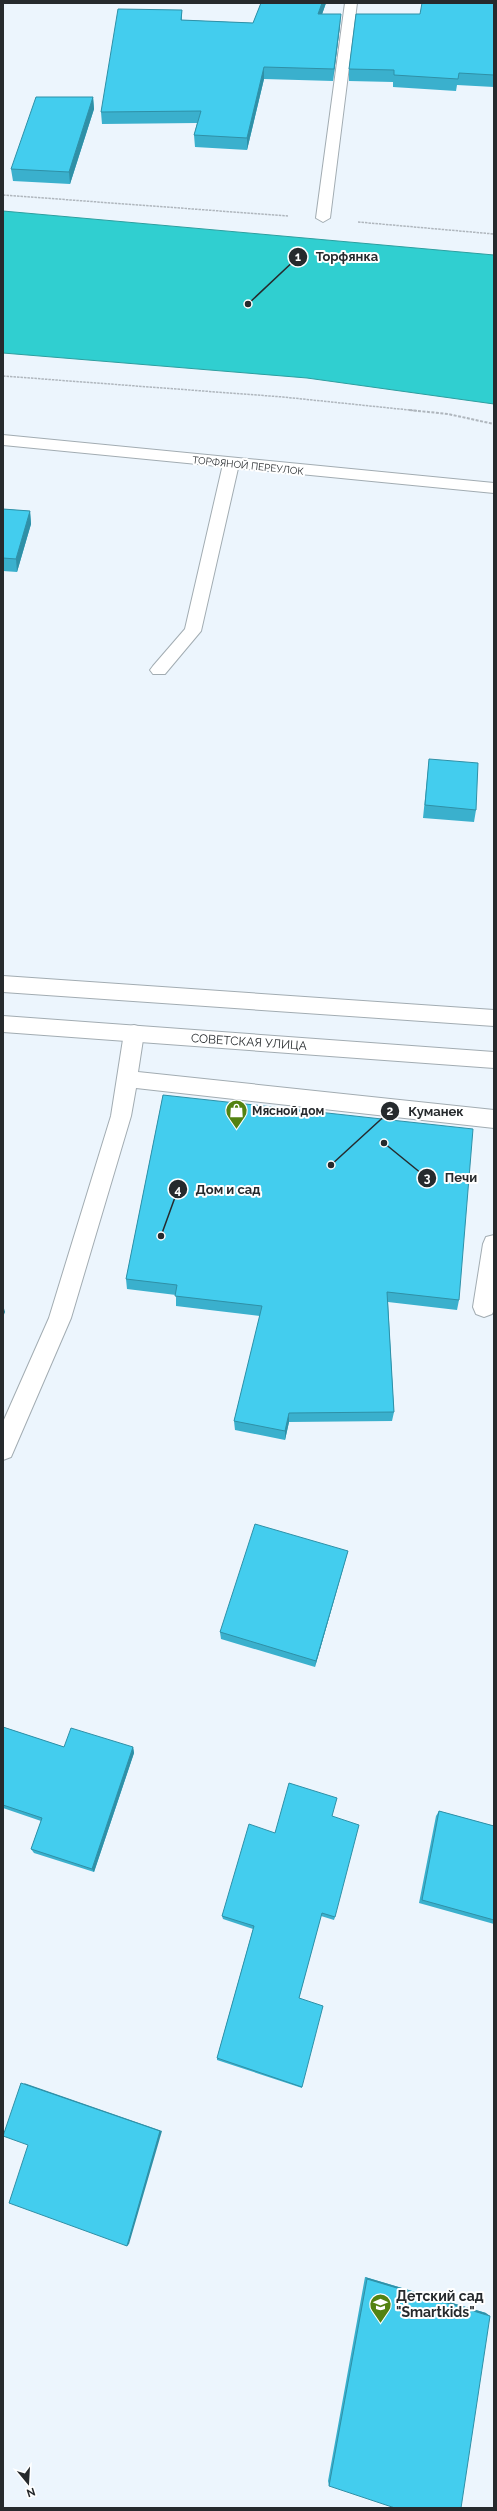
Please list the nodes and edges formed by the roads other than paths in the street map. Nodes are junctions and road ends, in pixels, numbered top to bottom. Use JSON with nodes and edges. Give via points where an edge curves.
{"nodes":[{"id":1,"x":351,"y":3,"type":"edge"},
{"id":2,"x":323,"y":218,"type":"road end"},
{"id":3,"x":3,"y":440,"type":"edge"},
{"id":4,"x":231,"y":464,"type":"junction"},
{"id":5,"x":494,"y":488,"type":"edge"},
{"id":6,"x":159,"y":670,"type":"dead end"},
{"id":7,"x":3,"y":984,"type":"edge"},
{"id":8,"x":494,"y":1018,"type":"edge"},
{"id":9,"x":3,"y":1024,"type":"edge"},
{"id":10,"x":134,"y":1033,"type":"junction"},
{"id":11,"x":494,"y":1060,"type":"edge"},
{"id":12,"x":127,"y":1079,"type":"junction"},
{"id":13,"x":494,"y":1119,"type":"edge"},
{"id":14,"x":494,"y":1244,"type":"edge"},
{"id":15,"x":484,"y":1307,"type":"dead end"},
{"id":16,"x":3,"y":1449,"type":"edge"}],
"edges":[{"from":1,"to":2,"type":"main road"},
{"from":3,"to":4,"type":"main road","name":"ТОРФЯНОЙ ПЕРЕУЛОК"},
{"from":4,"to":5,"type":"main road","name":"ТОРФЯНОЙ ПЕРЕУЛОК"},
{"from":4,"to":6,"type":"main road","via":[[192,631]]},
{"from":7,"to":8,"type":"main road"},
{"from":9,"to":10,"type":"main road","name":"СОВЕТСКАЯ УЛИЦА"},
{"from":10,"to":11,"type":"main road","name":"СОВЕТСКАЯ УЛИЦА"},
{"from":10,"to":12,"type":"main road"},
{"from":12,"to":13,"type":"main road"},
{"from":12,"to":16,"type":"main road","via":[[121,1116],[60,1318]]},
{"from":14,"to":15,"type":"main road"}]}
